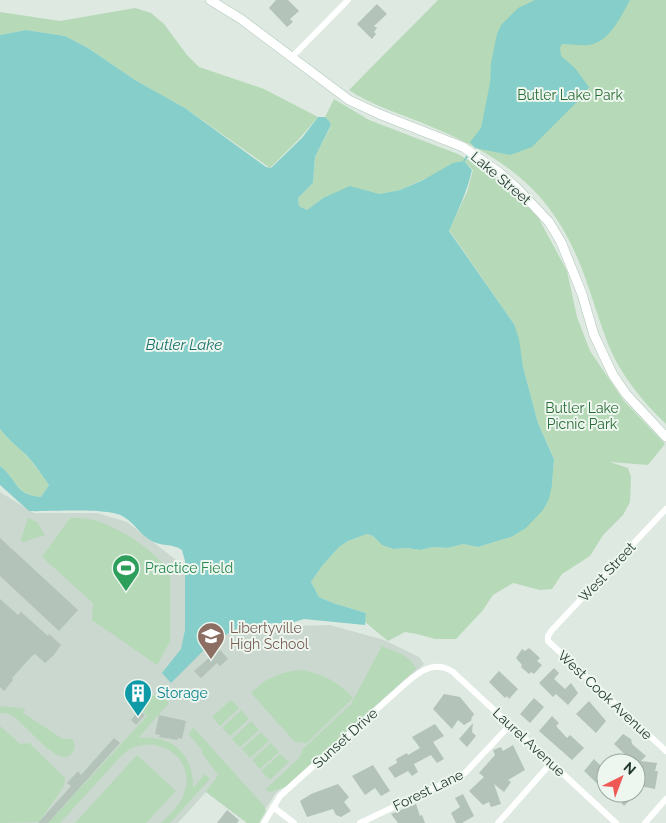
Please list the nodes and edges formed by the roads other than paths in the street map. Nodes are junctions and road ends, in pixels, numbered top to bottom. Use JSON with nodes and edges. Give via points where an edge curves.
{"nodes":[{"id":1,"x":210,"y":0,"type":"edge"},
{"id":2,"x":348,"y":0,"type":"edge"},
{"id":3,"x":292,"y":57,"type":"junction"},
{"id":4,"x":666,"y":437,"type":"edge"},
{"id":5,"x":666,"y":509,"type":"edge"},
{"id":6,"x":548,"y":636,"type":"joint"},
{"id":7,"x":438,"y":666,"type":"joint"},
{"id":8,"x":510,"y":725,"type":"junction"},
{"id":9,"x":665,"y":748,"type":"edge"},
{"id":10,"x":551,"y":763,"type":"junction"},
{"id":11,"x":666,"y":799,"type":"edge"},
{"id":12,"x":273,"y":807,"type":"junction"},
{"id":13,"x":264,"y":823,"type":"edge"},
{"id":14,"x":294,"y":823,"type":"edge"},
{"id":15,"x":360,"y":823,"type":"edge"},
{"id":16,"x":498,"y":823,"type":"edge"},
{"id":17,"x":616,"y":823,"type":"edge"},
{"id":18,"x":645,"y":823,"type":"edge"}],
"edges":[{"from":1,"to":3,"type":"street","name":"Lake Street"},
{"from":2,"to":3,"type":"street"},
{"from":3,"to":4,"type":"street","name":"Lake Street","via":[[349,100],[463,147],[534,204],[555,231],[571,264],[605,360],[626,394]]},
{"from":5,"to":6,"type":"street","name":"West Street"},
{"from":6,"to":9,"type":"street","name":"West Cook Avenue","via":[[550,644]]},
{"from":7,"to":8,"type":"street","name":"Laurel Avenue","via":[[453,672]]},
{"from":7,"to":12,"type":"street","name":"Sunset Drive","via":[[421,670],[280,796]]},
{"from":8,"to":10,"type":"street","name":"Laurel Avenue"},
{"from":8,"to":15,"type":"street","name":"Forest Lane","via":[[465,773]]},
{"from":10,"to":16,"type":"street"},
{"from":10,"to":17,"type":"street","name":"Laurel Avenue"},
{"from":11,"to":18,"type":"street"},
{"from":12,"to":13,"type":"street","name":"Sunset Drive"},
{"from":12,"to":14,"type":"street"}]}
